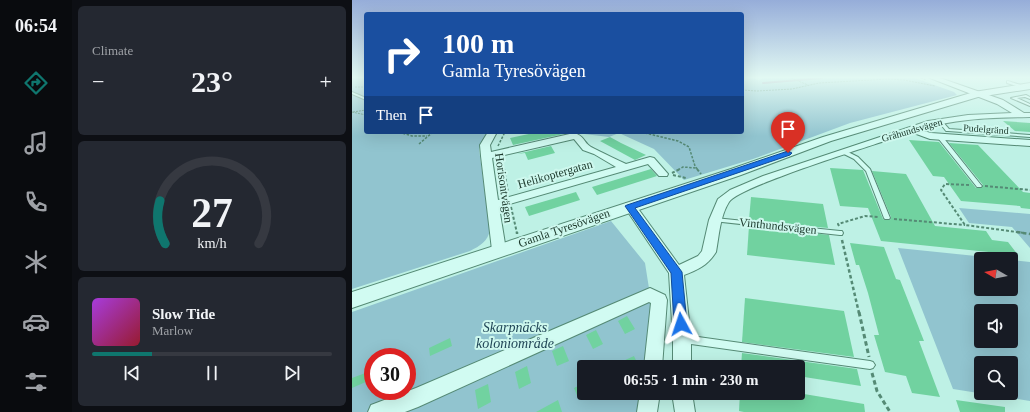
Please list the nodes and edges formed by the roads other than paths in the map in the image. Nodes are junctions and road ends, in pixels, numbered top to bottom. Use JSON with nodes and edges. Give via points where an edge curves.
{"nodes":[{"id":1,"x":964,"y":97,"type":"edge"},
{"id":2,"x":986,"y":97,"type":"edge"},
{"id":3,"x":1019,"y":97,"type":"edge"},
{"id":4,"x":1030,"y":104,"type":"edge"},
{"id":5,"x":1026,"y":115,"type":"edge"},
{"id":6,"x":940,"y":121,"type":"junction"},
{"id":7,"x":910,"y":129,"type":"junction"},
{"id":8,"x":491,"y":134,"type":"edge"},
{"id":9,"x":1030,"y":136,"type":"edge"},
{"id":10,"x":940,"y":137,"type":"junction"},
{"id":11,"x":1030,"y":143,"type":"edge"},
{"id":12,"x":844,"y":152,"type":"junction"},
{"id":13,"x":486,"y":156,"type":"junction"},
{"id":14,"x":624,"y":167,"type":"junction"},
{"id":15,"x":663,"y":174,"type":"road end"},
{"id":16,"x":980,"y":186,"type":"road end"},
{"id":17,"x":493,"y":205,"type":"junction"},
{"id":18,"x":630,"y":206,"type":"junction"},
{"id":19,"x":887,"y":218,"type":"road end"},
{"id":20,"x":715,"y":220,"type":"junction"},
{"id":21,"x":840,"y":233,"type":"road end"},
{"id":22,"x":499,"y":250,"type":"junction"},
{"id":23,"x":676,"y":272,"type":"junction"},
{"id":24,"x":352,"y":300,"type":"edge"},
{"id":25,"x":682,"y":338,"type":"junction"},
{"id":26,"x":654,"y":360,"type":"edge"},
{"id":27,"x":682,"y":360,"type":"edge"},
{"id":28,"x":870,"y":365,"type":"road end"},
{"id":29,"x":649,"y":400,"type":"edge"},
{"id":30,"x":683,"y":400,"type":"edge"},
{"id":31,"x":378,"y":412,"type":"edge"},
{"id":32,"x":647,"y":412,"type":"edge"},
{"id":33,"x":685,"y":412,"type":"edge"}],
"edges":[{"from":1,"to":18,"type":"street","name":"Gamla Tyresövägen","via":[[827,139]]},
{"from":2,"to":5,"type":"street"},
{"from":3,"to":4,"type":"lane","via":[[1014,98]]},
{"from":5,"to":6,"type":"street","name":"Gråhundsvägen","via":[[981,116]]},
{"from":6,"to":7,"type":"street","name":"Gråhundsvägen"},
{"from":6,"to":9,"type":"lane","via":[[948,130]]},
{"from":7,"to":10,"type":"street","name":"Pudelgränd"},
{"from":7,"to":12,"type":"street","name":"Gråhundsvägen"},
{"from":8,"to":13,"type":"street","name":"Horisontvägen","via":[[485,145]]},
{"from":10,"to":11,"type":"street","name":"Pudelgränd"},
{"from":10,"to":16,"type":"lane"},
{"from":12,"to":19,"type":"lane","via":[[856,158],[868,170]]},
{"from":12,"to":20,"type":"street","name":"Gråhundsvägen","via":[[734,192],[724,199]]},
{"from":13,"to":14,"type":"street","name":"Helikoptergatan","via":[[574,136],[578,137],[586,148]]},
{"from":13,"to":17,"type":"street","name":"Horisontvägen"},
{"from":14,"to":15,"type":"street","name":"Helikoptergatan","via":[[650,160]]},
{"from":14,"to":17,"type":"street","name":"Helikoptergatan"},
{"from":17,"to":22,"type":"street","name":"Horisontvägen"},
{"from":18,"to":22,"type":"street","name":"Gamla Tyresövägen"},
{"from":18,"to":23,"type":"street"},
{"from":20,"to":21,"type":"lane","name":"Vinthundsvägen"},
{"from":20,"to":23,"type":"street","name":"Gråhundsvägen","via":[[709,252],[704,260]]},
{"from":22,"to":24,"type":"street","name":"Gamla Tyresövägen"},
{"from":23,"to":25,"type":"street"},
{"from":25,"to":27,"type":"street"},
{"from":25,"to":28,"type":"lane"},
{"from":26,"to":31,"type":"street","via":[[659,300],[650,294],[418,397]]},
{"from":29,"to":32,"type":"street"},
{"from":30,"to":33,"type":"street"}]}
